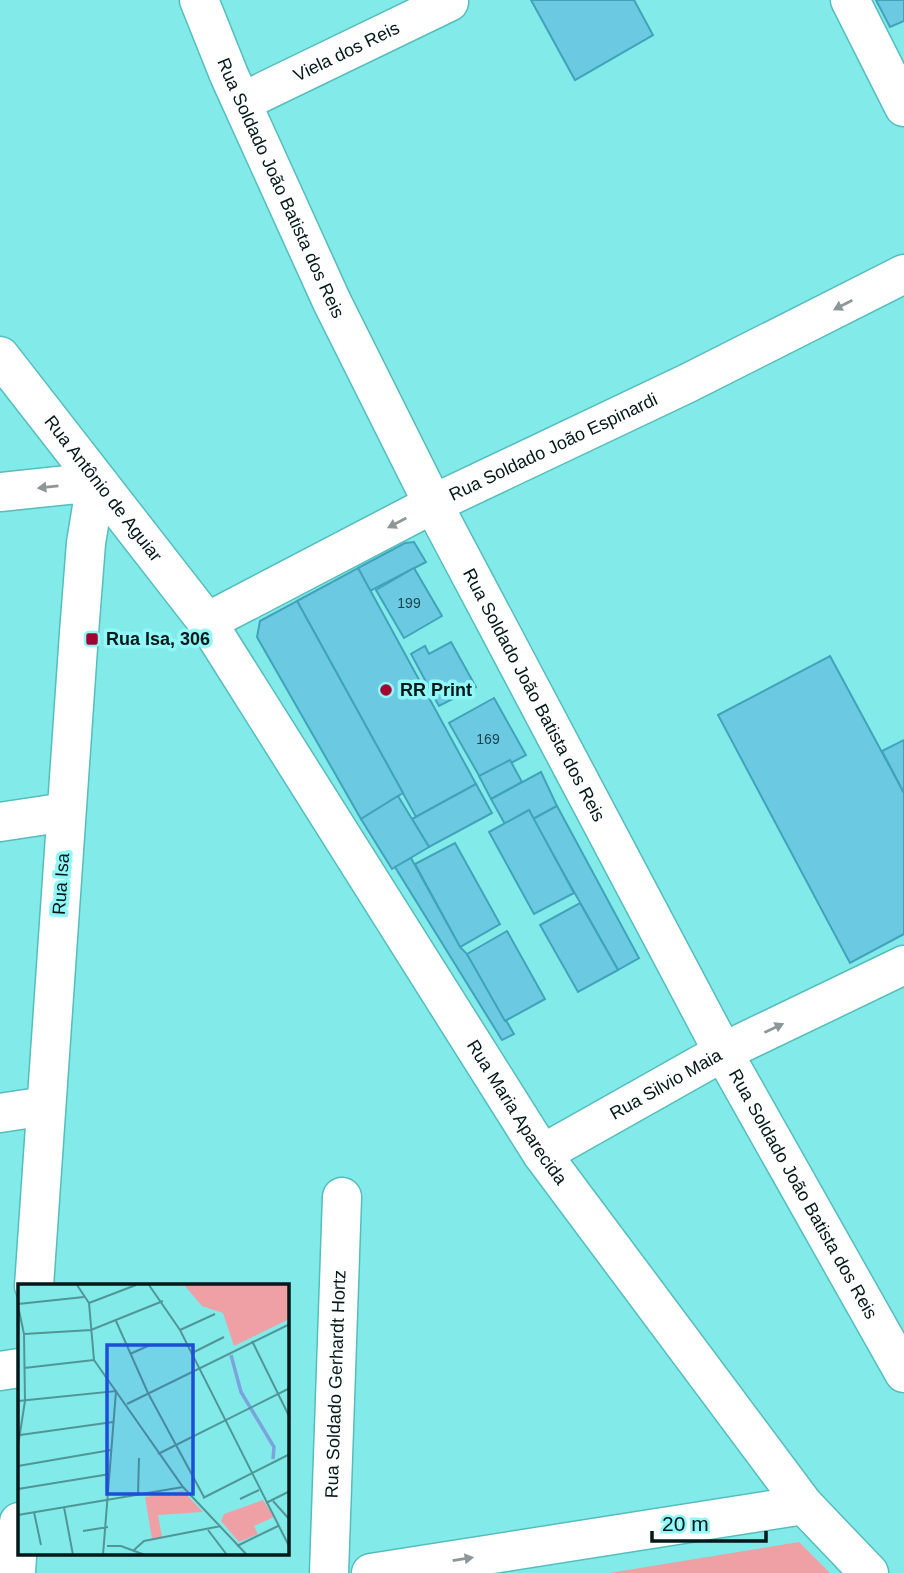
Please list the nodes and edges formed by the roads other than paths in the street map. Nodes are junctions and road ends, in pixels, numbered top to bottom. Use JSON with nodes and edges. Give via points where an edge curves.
{"nodes":[{"id":1,"x":198,"y":0,"type":"edge"},
{"id":2,"x":850,"y":0,"type":"edge"},
{"id":3,"x":449,"y":2,"type":"edge"},
{"id":4,"x":901,"y":91,"type":"edge"},
{"id":5,"x":242,"y":102,"type":"junction"},
{"id":6,"x":904,"y":274,"type":"edge"},
{"id":7,"x":0,"y":356,"type":"edge"},
{"id":8,"x":96,"y":482,"type":"junction"},
{"id":9,"x":0,"y":492,"type":"edge"},
{"id":10,"x":433,"y":504,"type":"junction"},
{"id":11,"x":207,"y":622,"type":"junction"},
{"id":12,"x":66,"y":812,"type":"junction"},
{"id":13,"x":0,"y":822,"type":"edge"},
{"id":14,"x":904,"y":965,"type":"edge"},
{"id":15,"x":723,"y":1052,"type":"junction"},
{"id":16,"x":46,"y":1106,"type":"junction"},
{"id":17,"x":0,"y":1114,"type":"edge"},
{"id":18,"x":542,"y":1154,"type":"junction"},
{"id":19,"x":342,"y":1197,"type":"dead end"},
{"id":20,"x":34,"y":1284,"type":"edge"},
{"id":21,"x":898,"y":1349,"type":"edge"},
{"id":22,"x":18,"y":1368,"type":"edge"},
{"id":23,"x":0,"y":1371,"type":"edge"},
{"id":24,"x":804,"y":1505,"type":"junction"},
{"id":25,"x":18,"y":1539,"type":"edge"},
{"id":26,"x":16,"y":1573,"type":"edge"},
{"id":27,"x":329,"y":1573,"type":"edge"},
{"id":28,"x":371,"y":1573,"type":"edge"},
{"id":29,"x":869,"y":1573,"type":"edge"}],
"edges":[{"from":1,"to":5,"type":"street","name":"Rua Soldado João Batista dos Reis"},
{"from":2,"to":4,"type":"street"},
{"from":3,"to":5,"type":"street","name":"Viela dos Reis"},
{"from":5,"to":10,"type":"street","name":"Rua Soldado João Batista dos Reis","via":[[332,302]]},
{"from":6,"to":10,"type":"street","name":"Rua Soldado João Espinardi","one_way":true},
{"from":7,"to":8,"type":"street","name":"Rua Antônio de Aguiar"},
{"from":8,"to":9,"type":"street","one_way":true},
{"from":8,"to":11,"type":"street","name":"Rua Antônio de Aguiar"},
{"from":8,"to":12,"type":"street","name":"Rua Isa","via":[[86,543]]},
{"from":10,"to":11,"type":"street","name":"Rua Soldado João Espinardi","one_way":true},
{"from":10,"to":15,"type":"street","name":"Rua Soldado João Batista dos Reis"},
{"from":11,"to":18,"type":"street","name":"Rua Maria Aparecida"},
{"from":12,"to":13,"type":"street"},
{"from":12,"to":16,"type":"street","name":"Rua Isa"},
{"from":15,"to":14,"type":"street","name":"Rua Silvio Maia","one_way":true},
{"from":15,"to":18,"type":"street","name":"Rua Silvio Maia"},
{"from":15,"to":21,"type":"street","name":"Rua Soldado João Batista dos Reis"},
{"from":16,"to":17,"type":"street"},
{"from":16,"to":20,"type":"street","name":"Rua Isa"},
{"from":18,"to":24,"type":"street","name":"Rua Maria Aparecida"},
{"from":19,"to":27,"type":"street","name":"Rua Soldado Gerhardt Hortz"},
{"from":22,"to":23,"type":"street"},
{"from":28,"to":24,"type":"street","one_way":true},
{"from":24,"to":29,"type":"street","name":"Rua Maria Aparecida"},
{"from":25,"to":26,"type":"street"}]}
